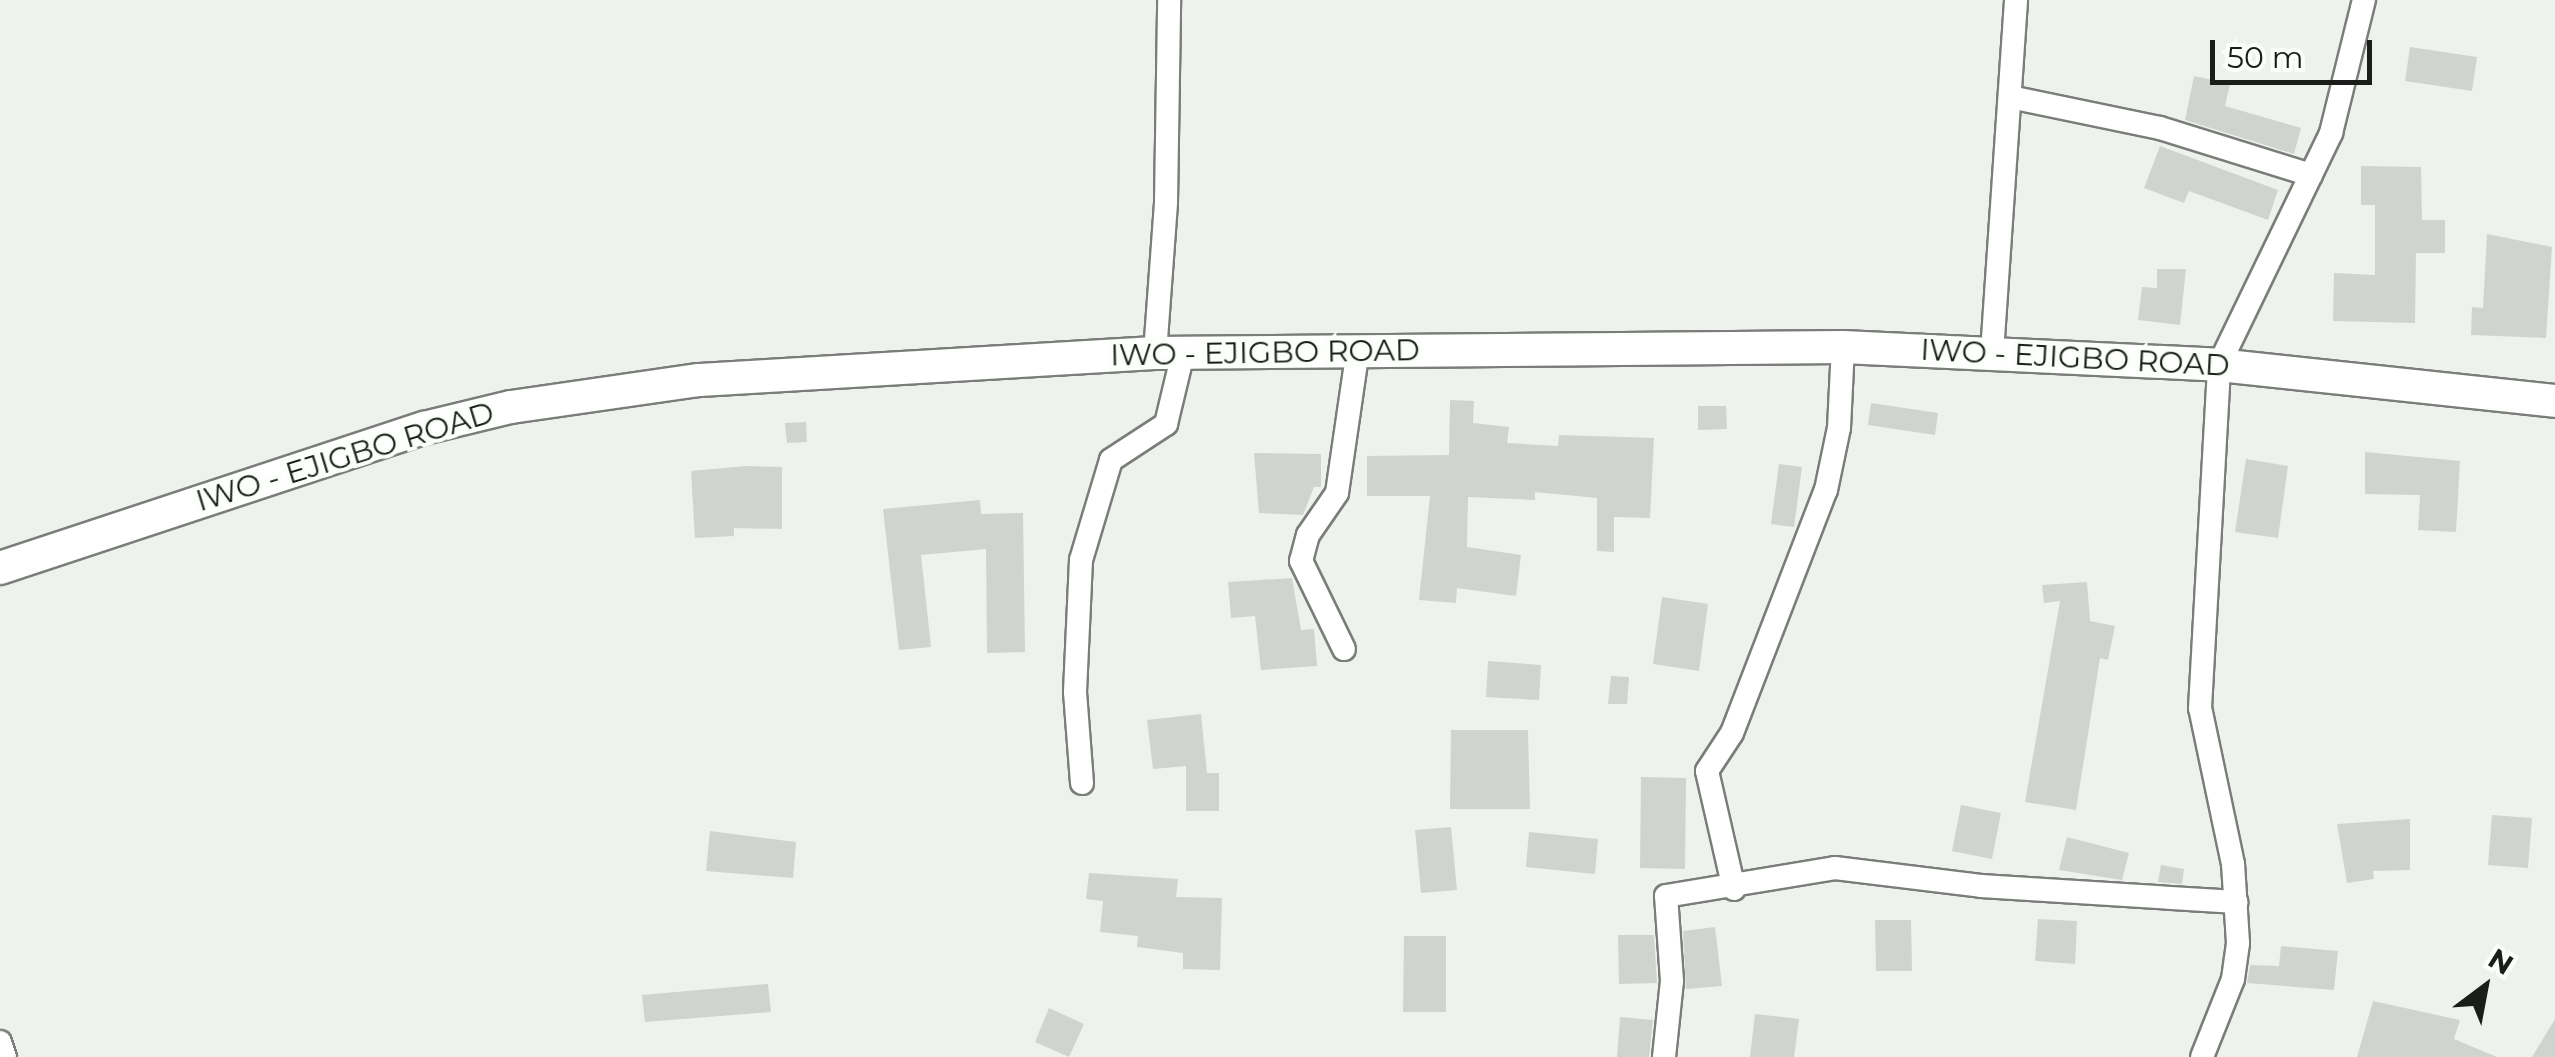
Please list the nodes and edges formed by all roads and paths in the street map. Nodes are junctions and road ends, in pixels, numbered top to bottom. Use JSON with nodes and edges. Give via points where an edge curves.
{"nodes":[{"id":1,"x":1170,"y":0,"type":"edge"},
{"id":2,"x":2016,"y":0,"type":"edge"},
{"id":3,"x":2364,"y":0,"type":"edge"},
{"id":4,"x":2010,"y":97,"type":"junction"},
{"id":5,"x":2311,"y":176,"type":"junction"},
{"id":6,"x":1844,"y":348,"type":"junction"},
{"id":7,"x":1358,"y":349,"type":"junction"},
{"id":8,"x":1169,"y":353,"type":"junction"},
{"id":9,"x":1992,"y":353,"type":"junction"},
{"id":10,"x":2219,"y":365,"type":"junction"},
{"id":11,"x":2555,"y":401,"type":"edge"},
{"id":12,"x":0,"y":568,"type":"edge"},
{"id":13,"x":1344,"y":649,"type":"dead end"},
{"id":14,"x":1082,"y":783,"type":"dead end"},
{"id":15,"x":1734,"y":889,"type":"junction"},
{"id":16,"x":2236,"y":902,"type":"junction"},
{"id":17,"x":0,"y":1042,"type":"edge"},
{"id":18,"x":5,"y":1057,"type":"edge"},
{"id":19,"x":1664,"y":1057,"type":"edge"},
{"id":20,"x":2202,"y":1057,"type":"edge"}],
"edges":[{"from":1,"to":8,"type":"street"},
{"from":2,"to":4,"type":"street"},
{"from":3,"to":5,"type":"street","via":[[2341,105]]},
{"from":4,"to":5,"type":"street","via":[[2145,124]]},
{"from":4,"to":9,"type":"street"},
{"from":5,"to":10,"type":"street"},
{"from":6,"to":7,"type":"main road","name":"IWO - EJIGBO ROAD"},
{"from":6,"to":9,"type":"main road","name":"IWO - EJIGBO ROAD"},
{"from":6,"to":15,"type":"street","via":[[1840,428],[1826,490],[1732,732],[1708,770]]},
{"from":7,"to":8,"type":"main road","name":"IWO - EJIGBO ROAD"},
{"from":7,"to":13,"type":"street","via":[[1337,493],[1308,534],[1301,561]]},
{"from":8,"to":12,"type":"main road","name":"IWO - EJIGBO ROAD","via":[[698,380],[511,407],[392,438]]},
{"from":8,"to":14,"type":"street","via":[[1166,424],[1112,460],[1081,560],[1075,692]]},
{"from":9,"to":10,"type":"main road","name":"IWO - EJIGBO ROAD"},
{"from":10,"to":11,"type":"main road","name":"IWO - EJIGBO ROAD"},
{"from":10,"to":16,"type":"street","via":[[2200,708]]},
{"from":15,"to":16,"type":"street","via":[[1835,868],[1982,886]]},
{"from":15,"to":19,"type":"street","via":[[1666,896],[1672,981]]},
{"from":16,"to":20,"type":"street","via":[[2233,979]]},
{"from":17,"to":18,"type":"street"}]}
